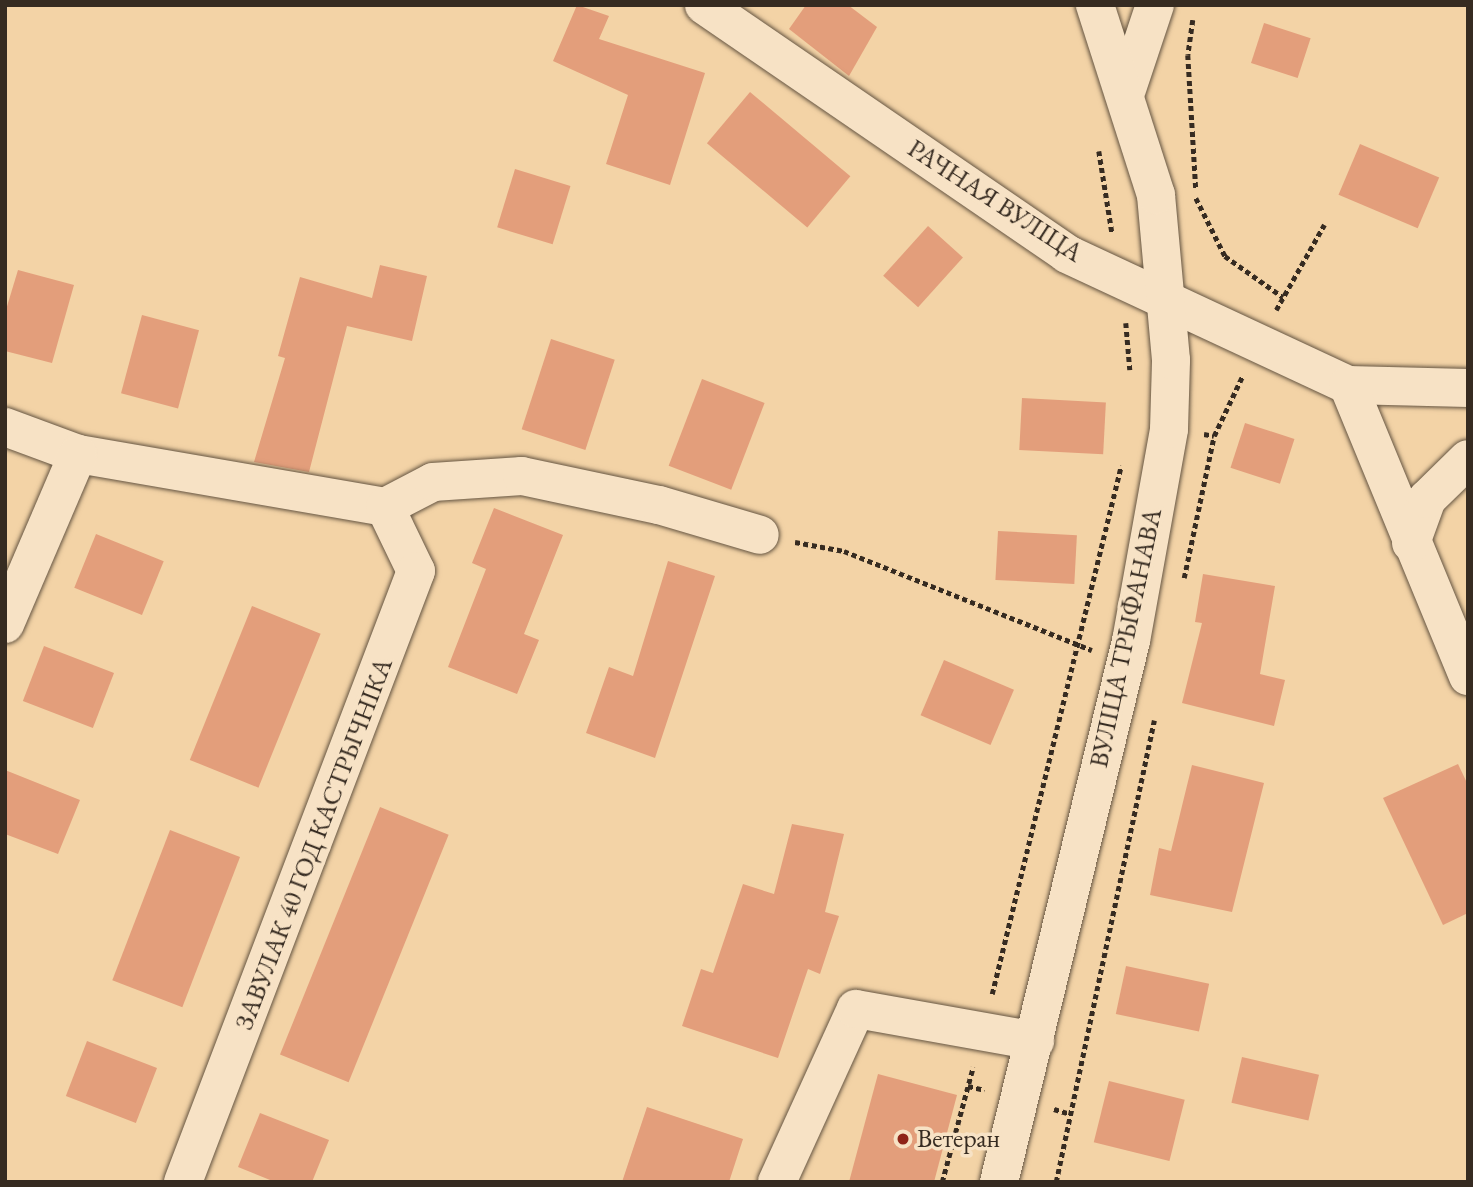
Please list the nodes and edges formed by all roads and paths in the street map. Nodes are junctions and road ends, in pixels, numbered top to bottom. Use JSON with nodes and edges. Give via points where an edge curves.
{"nodes":[{"id":1,"x":704,"y":5,"type":"edge"},
{"id":2,"x":1095,"y":5,"type":"edge"},
{"id":3,"x":1155,"y":5,"type":"edge"},
{"id":4,"x":1195,"y":5,"type":"edge"},
{"id":5,"x":1127,"y":89,"type":"junction"},
{"id":6,"x":1283,"y":297,"type":"dead end"},
{"id":7,"x":1167,"y":300,"type":"junction"},
{"id":8,"x":1349,"y":385,"type":"junction"},
{"id":9,"x":1468,"y":388,"type":"edge"},
{"id":10,"x":5,"y":427,"type":"edge"},
{"id":11,"x":1214,"y":436,"type":"dead end"},
{"id":12,"x":78,"y":454,"type":"junction"},
{"id":13,"x":1124,"y":454,"type":"dead end"},
{"id":14,"x":1468,"y":459,"type":"edge"},
{"id":15,"x":385,"y":507,"type":"junction"},
{"id":16,"x":760,"y":535,"type":"joint"},
{"id":17,"x":1411,"y":543,"type":"junction"},
{"id":18,"x":1182,"y":585,"type":"dead end"},
{"id":19,"x":5,"y":624,"type":"edge"},
{"id":20,"x":1077,"y":644,"type":"junction"},
{"id":21,"x":1125,"y":663,"type":"junction"},
{"id":22,"x":1468,"y":676,"type":"edge"},
{"id":23,"x":1157,"y":707,"type":"dead end"},
{"id":24,"x":983,"y":1032,"type":"junction"},
{"id":25,"x":1035,"y":1041,"type":"junction"},
{"id":26,"x":183,"y":1182,"type":"edge"},
{"id":27,"x":777,"y":1182,"type":"edge"},
{"id":28,"x":942,"y":1182,"type":"edge"},
{"id":29,"x":999,"y":1182,"type":"edge"},
{"id":30,"x":1056,"y":1182,"type":"edge"}],
"edges":[{"from":1,"to":7,"type":"street","name":"РАЧНАЯ ВУЛІЦА","via":[[1067,254]]},
{"from":2,"to":5,"type":"street","name":"ВУЛІЦА ТРЫФАНАВА"},
{"from":3,"to":5,"type":"street"},
{"from":4,"to":6,"type":"path","via":[[1188,55],[1196,198],[1225,256]]},
{"from":5,"to":7,"type":"street","name":"ВУЛІЦА ТРЫФАНАВА","via":[[1156,195]]},
{"from":7,"to":8,"type":"street","name":"РАЧНАЯ ВУЛІЦА"},
{"from":7,"to":21,"type":"street","name":"ВУЛІЦА ТРЫФАНАВА","via":[[1169,429]]},
{"from":8,"to":9,"type":"street","name":"РАЧНАЯ ВУЛІЦА"},
{"from":8,"to":17,"type":"street"},
{"from":10,"to":12,"type":"street"},
{"from":11,"to":18,"type":"path"},
{"from":12,"to":15,"type":"street"},
{"from":12,"to":19,"type":"street"},
{"from":13,"to":20,"type":"path"},
{"from":14,"to":17,"type":"street","via":[[1427,499]]},
{"from":15,"to":16,"type":"street","via":[[433,482],[522,476],[659,505]]},
{"from":15,"to":26,"type":"street","name":"ЗАВУЛАК 40 ГОД КАСТРЫЧНІКА","via":[[416,571]]},
{"from":16,"to":20,"type":"path","via":[[844,551]]},
{"from":17,"to":22,"type":"street"},
{"from":20,"to":21,"type":"path"},
{"from":20,"to":24,"type":"path"},
{"from":21,"to":25,"type":"street","name":"ВУЛІЦА ТРЫФАНАВА"},
{"from":23,"to":30,"type":"path"},
{"from":24,"to":25,"type":"street"},
{"from":24,"to":27,"type":"street","via":[[856,1009]]},
{"from":24,"to":28,"type":"path"},
{"from":25,"to":29,"type":"street","name":"ВУЛІЦА ТРЫФАНАВА"}]}
